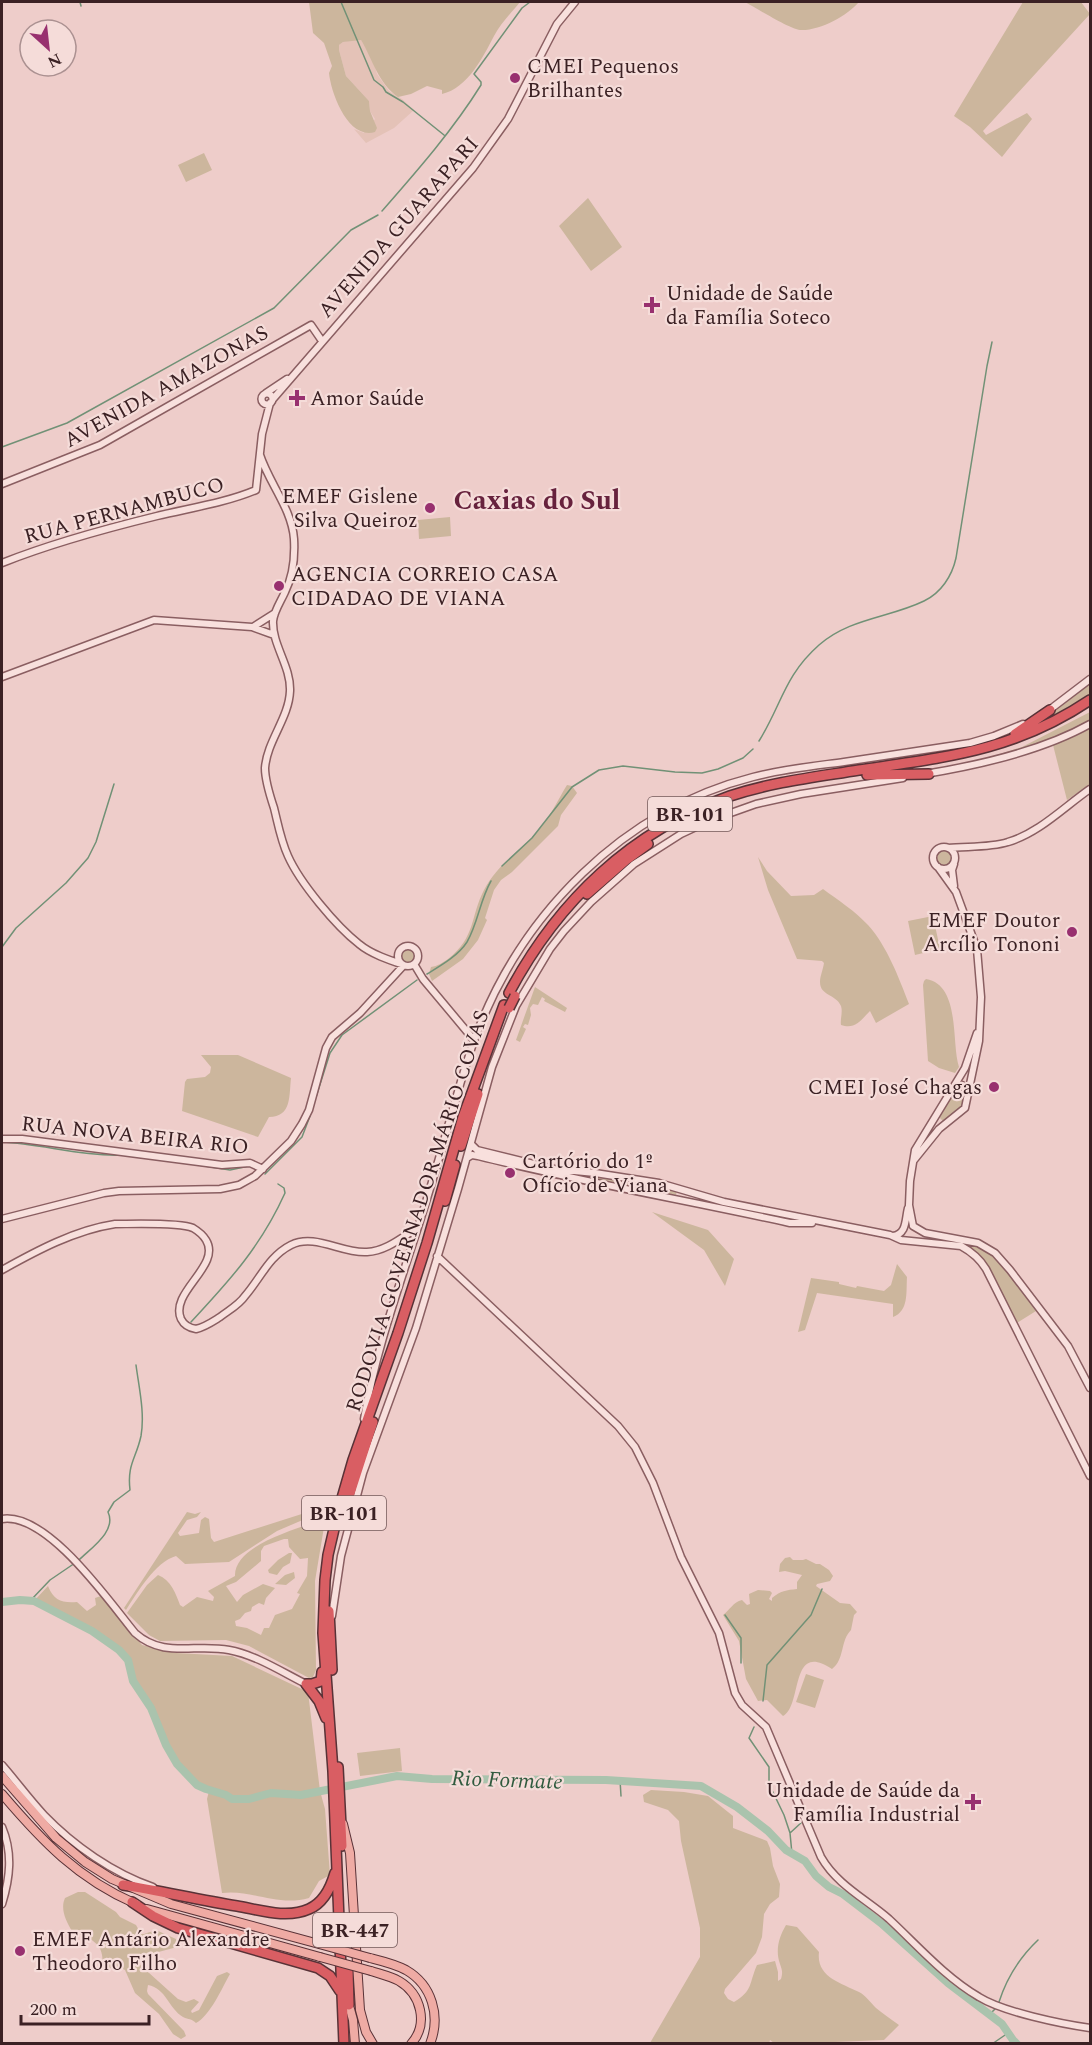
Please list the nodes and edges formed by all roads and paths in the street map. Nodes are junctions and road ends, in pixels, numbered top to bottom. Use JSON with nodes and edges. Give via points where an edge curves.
{"nodes":[{"id":1,"x":575,"y":2,"type":"edge"},
{"id":2,"x":321,"y":341,"type":"junction"},
{"id":3,"x":293,"y":375,"type":"junction"},
{"id":4,"x":269,"y":402,"type":"junction"},
{"id":5,"x":260,"y":455,"type":"junction"},
{"id":6,"x":2,"y":484,"type":"edge"},
{"id":7,"x":2,"y":563,"type":"edge"},
{"id":8,"x":275,"y":613,"type":"junction"},
{"id":9,"x":252,"y":627,"type":"junction"},
{"id":10,"x":274,"y":635,"type":"junction"},
{"id":11,"x":2,"y":677,"type":"edge"},
{"id":12,"x":1090,"y":679,"type":"edge"},
{"id":13,"x":1090,"y":700,"type":"edge"},
{"id":14,"x":1090,"y":707,"type":"edge"},
{"id":15,"x":1050,"y":710,"type":"junction"},
{"id":16,"x":1090,"y":724,"type":"edge"},
{"id":17,"x":981,"y":750,"type":"junction"},
{"id":18,"x":929,"y":774,"type":"junction"},
{"id":19,"x":867,"y":775,"type":"junction"},
{"id":20,"x":1090,"y":787,"type":"edge"},
{"id":21,"x":970,"y":846,"type":"junction"},
{"id":22,"x":948,"y":848,"type":"junction"},
{"id":23,"x":954,"y":861,"type":"junction"},
{"id":24,"x":938,"y":867,"type":"junction"},
{"id":25,"x":956,"y":892,"type":"junction"},
{"id":26,"x":400,"y":949,"type":"junction"},
{"id":27,"x":379,"y":955,"type":"junction"},
{"id":28,"x":414,"y":963,"type":"junction"},
{"id":29,"x":404,"y":965,"type":"junction"},
{"id":30,"x":493,"y":996,"type":"junction"},
{"id":31,"x":511,"y":1002,"type":"junction"},
{"id":32,"x":980,"y":1021,"type":"junction"},
{"id":33,"x":474,"y":1040,"type":"junction"},
{"id":34,"x":955,"y":1085,"type":"junction"},
{"id":35,"x":969,"y":1094,"type":"junction"},
{"id":36,"x":937,"y":1115,"type":"junction"},
{"id":37,"x":944,"y":1125,"type":"junction"},
{"id":38,"x":945,"y":1135,"type":"dead end"},
{"id":39,"x":2,"y":1138,"type":"edge"},
{"id":40,"x":471,"y":1144,"type":"junction"},
{"id":41,"x":467,"y":1158,"type":"junction"},
{"id":42,"x":914,"y":1160,"type":"junction"},
{"id":43,"x":537,"y":1168,"type":"junction"},
{"id":44,"x":263,"y":1169,"type":"junction"},
{"id":45,"x":686,"y":1191,"type":"junction"},
{"id":46,"x":684,"y":1200,"type":"junction"},
{"id":47,"x":909,"y":1205,"type":"junction"},
{"id":48,"x":2,"y":1219,"type":"edge"},
{"id":49,"x":830,"y":1224,"type":"junction"},
{"id":50,"x":914,"y":1227,"type":"junction"},
{"id":51,"x":417,"y":1228,"type":"junction"},
{"id":52,"x":904,"y":1229,"type":"junction"},
{"id":53,"x":893,"y":1236,"type":"junction"},
{"id":54,"x":910,"y":1240,"type":"junction"},
{"id":55,"x":437,"y":1256,"type":"junction"},
{"id":56,"x":2,"y":1270,"type":"edge"},
{"id":57,"x":390,"y":1317,"type":"junction"},
{"id":58,"x":416,"y":1328,"type":"junction"},
{"id":59,"x":398,"y":1330,"type":"dead end"},
{"id":60,"x":406,"y":1332,"type":"dead end"},
{"id":61,"x":1090,"y":1388,"type":"edge"},
{"id":62,"x":361,"y":1439,"type":"junction"},
{"id":63,"x":1090,"y":1476,"type":"edge"},
{"id":64,"x":2,"y":1519,"type":"edge"},
{"id":65,"x":324,"y":1601,"type":"junction"},
{"id":66,"x":329,"y":1619,"type":"junction"},
{"id":67,"x":306,"y":1684,"type":"junction"},
{"id":68,"x":330,"y":1730,"type":"junction"},
{"id":69,"x":2,"y":1765,"type":"edge"},
{"id":70,"x":336,"y":1772,"type":"junction"},
{"id":71,"x":2,"y":1776,"type":"edge"},
{"id":72,"x":2,"y":1794,"type":"edge"},
{"id":73,"x":337,"y":1805,"type":"junction"},
{"id":74,"x":340,"y":1815,"type":"junction"},
{"id":75,"x":2,"y":1827,"type":"edge"},
{"id":76,"x":336,"y":1862,"type":"junction"},
{"id":77,"x":123,"y":1884,"type":"junction"},
{"id":78,"x":177,"y":1895,"type":"junction"},
{"id":79,"x":132,"y":1902,"type":"junction"},
{"id":80,"x":2,"y":1904,"type":"edge"},
{"id":81,"x":346,"y":2005,"type":"junction"},
{"id":82,"x":1090,"y":2028,"type":"edge"},
{"id":83,"x":343,"y":2043,"type":"edge"},
{"id":84,"x":350,"y":2043,"type":"edge"},
{"id":85,"x":355,"y":2043,"type":"edge"},
{"id":86,"x":373,"y":2043,"type":"edge"},
{"id":87,"x":411,"y":2043,"type":"edge"},
{"id":88,"x":430,"y":2043,"type":"edge"}],
"edges":[{"from":1,"to":2,"type":"street","name":"AVENIDA GUARAPARI","via":[[558,24],[488,149]]},
{"from":2,"to":3,"type":"street","name":"AVENIDA GUARAPARI"},
{"from":2,"to":6,"type":"street","name":"AVENIDA AMAZONAS","via":[[311,325],[100,445]]},
{"from":3,"to":4,"type":"street","name":"AVENIDA GUARAPARI"},
{"from":3,"to":4,"type":"street","name":"AVENIDA GUARAPARI","via":[[266,393],[271,394]]},
{"from":4,"to":5,"type":"street","name":"AVENIDA GUARAPARI"},
{"from":5,"to":7,"type":"street","name":"RUA PERNAMBUCO","via":[[256,489],[228,500],[51,544]]},
{"from":5,"to":8,"type":"street","name":"AVENIDA GUARAPARI","via":[[294,540],[290,582]]},
{"from":8,"to":9,"type":"street"},
{"from":8,"to":10,"type":"street"},
{"from":9,"to":10,"type":"street"},
{"from":9,"to":11,"type":"street","via":[[154,620]]},
{"from":10,"to":27,"type":"street","via":[[288,672],[290,693],[265,771],[284,846],[296,871],[332,916],[357,943]]},
{"from":12,"to":15,"type":"street"},
{"from":13,"to":17,"type":"highway","name":"RODOVIA GOVERNADOR MÁRIO COVAS","number":"BR-101","via":[[1041,728]]},
{"from":14,"to":19,"type":"highway","name":"RODOVIA GOVERNADOR MÁRIO COVAS","number":"BR-101","via":[[1044,733],[990,754]]},
{"from":15,"to":17,"type":"highway","via":[[1022,730]]},
{"from":15,"to":30,"type":"street","via":[[1006,732],[970,743],[772,773],[698,796],[643,826],[571,883],[519,949]]},
{"from":16,"to":18,"type":"street","via":[[1005,757]]},
{"from":17,"to":31,"type":"highway","name":"RODOVIA GOVERNADOR MÁRIO COVAS","number":"BR-101","via":[[783,783],[731,796],[676,821],[626,852],[580,892],[540,940]]},
{"from":18,"to":19,"type":"highway"},
{"from":18,"to":31,"type":"street","via":[[756,804],[681,834],[634,864],[591,902]]},
{"from":19,"to":31,"type":"highway","name":"RODOVIA GOVERNADOR MÁRIO COVAS","number":"BR-101","via":[[757,794],[707,812],[654,840],[607,875],[570,911],[537,956]]},
{"from":20,"to":21,"type":"street","via":[[1017,839]]},
{"from":21,"to":22,"type":"street"},
{"from":21,"to":23,"type":"street"},
{"from":22,"to":23,"type":"street"},
{"from":22,"to":24,"type":"street","via":[[939,848],[933,855]]},
{"from":23,"to":24,"type":"street","via":[[947,868]]},
{"from":23,"to":25,"type":"street"},
{"from":24,"to":25,"type":"street"},
{"from":25,"to":32,"type":"street","via":[[979,963]]},
{"from":26,"to":27,"type":"street","via":[[390,955]]},
{"from":26,"to":28,"type":"street","via":[[415,949],[418,956]]},
{"from":26,"to":29,"type":"street","via":[[398,957]]},
{"from":27,"to":29,"type":"street"},
{"from":28,"to":29,"type":"street"},
{"from":28,"to":33,"type":"street","via":[[423,980]]},
{"from":29,"to":44,"type":"street","via":[[332,1037],[306,1117],[291,1141]]},
{"from":30,"to":31,"type":"street"},
{"from":30,"to":33,"type":"street"},
{"from":31,"to":40,"type":"street"},
{"from":31,"to":62,"type":"highway","name":"RODOVIA GOVERNADOR MÁRIO COVAS","number":"BR-101","via":[[463,1118],[402,1322]]},
{"from":31,"to":66,"type":"highway","name":"RODOVIA GOVERNADOR MÁRIO COVAS","number":"BR-101","via":[[491,1053],[409,1320],[341,1521]]},
{"from":32,"to":34,"type":"street","via":[[972,1051]]},
{"from":32,"to":35,"type":"street"},
{"from":33,"to":51,"type":"street"},
{"from":34,"to":35,"type":"street"},
{"from":34,"to":36,"type":"street"},
{"from":35,"to":37,"type":"street","via":[[962,1111]]},
{"from":36,"to":37,"type":"street"},
{"from":36,"to":42,"type":"street","via":[[915,1150]]},
{"from":37,"to":38,"type":"street"},
{"from":37,"to":42,"type":"street"},
{"from":39,"to":44,"type":"street","name":"RUA NOVA BEIRA RIO","via":[[222,1165],[254,1163]]},
{"from":40,"to":41,"type":"street"},
{"from":40,"to":43,"type":"street","via":[[477,1150]]},
{"from":41,"to":43,"type":"street","via":[[472,1155]]},
{"from":41,"to":55,"type":"street"},
{"from":42,"to":47,"type":"street"},
{"from":43,"to":45,"type":"street","via":[[633,1179]]},
{"from":43,"to":46,"type":"street"},
{"from":44,"to":48,"type":"street","via":[[247,1181],[226,1188],[119,1191]]},
{"from":45,"to":46,"type":"street","via":[[689,1197]]},
{"from":45,"to":49,"type":"street"},
{"from":46,"to":49,"type":"street","via":[[790,1223]]},
{"from":47,"to":50,"type":"street"},
{"from":47,"to":52,"type":"street"},
{"from":49,"to":53,"type":"street"},
{"from":50,"to":52,"type":"street"},
{"from":50,"to":54,"type":"street","via":[[916,1237]]},
{"from":50,"to":61,"type":"street","via":[[987,1247],[1002,1260],[1068,1346]]},
{"from":51,"to":56,"type":"street","via":[[375,1251],[356,1252],[312,1241],[290,1245],[273,1259],[239,1303],[196,1329],[184,1323],[180,1308],[210,1250],[203,1236],[187,1227],[106,1226],[59,1242]]},
{"from":51,"to":57,"type":"street"},
{"from":52,"to":53,"type":"street"},
{"from":52,"to":54,"type":"street","via":[[903,1237]]},
{"from":53,"to":54,"type":"street"},
{"from":54,"to":63,"type":"street","via":[[961,1246],[982,1262]]},
{"from":55,"to":58,"type":"street"},
{"from":55,"to":82,"type":"street","via":[[618,1426],[635,1447],[718,1633],[735,1693],[766,1727],[830,1871],[948,1976],[981,1998],[1005,2008]]},
{"from":57,"to":59,"type":"street","via":[[392,1326]]},
{"from":57,"to":62,"type":"street","via":[[370,1383]]},
{"from":58,"to":60,"type":"street"},
{"from":58,"to":66,"type":"street","via":[[363,1473]]},
{"from":62,"to":65,"type":"highway","name":"RODOVIA GOVERNADOR MÁRIO COVAS","number":"BR-101","via":[[328,1555]]},
{"from":64,"to":67,"type":"street","via":[[28,1523],[65,1550],[135,1633],[148,1643],[162,1648],[229,1650]]},
{"from":65,"to":67,"type":"highway","via":[[320,1637],[322,1678]]},
{"from":65,"to":68,"type":"highway","name":"RODOVIA GOVERNADOR MÁRIO COVAS","number":"BR-101"},
{"from":66,"to":70,"type":"highway","name":"RODOVIA GOVERNADOR MÁRIO COVAS","number":"BR-101"},
{"from":67,"to":68,"type":"highway","via":[[320,1702]]},
{"from":68,"to":70,"type":"highway","name":"RODOVIA GOVERNADOR MÁRIO COVAS","number":"BR-101"},
{"from":69,"to":78,"type":"street","via":[[43,1814],[85,1851],[149,1886]]},
{"from":70,"to":73,"type":"highway","name":"RODOVIA GOVERNADOR MÁRIO COVAS","number":"BR-101"},
{"from":71,"to":77,"type":"main road","number":"BR-447","via":[[66,1847]]},
{"from":72,"to":79,"type":"main road","number":"BR-447","via":[[64,1860]]},
{"from":73,"to":74,"type":"highway","name":"RODOVIA GOVERNADOR MÁRIO COVAS","number":"BR-101"},
{"from":73,"to":76,"type":"highway","name":"RODOVIA GOVERNADOR MÁRIO COVAS","number":"BR-101"},
{"from":74,"to":81,"type":"highway","name":"RODOVIA GOVERNADOR MÁRIO COVAS","number":"BR-101"},
{"from":74,"to":86,"type":"main road","number":"BR-447","via":[[349,1847],[360,2010]]},
{"from":75,"to":80,"type":"street","via":[[10,1854]]},
{"from":76,"to":78,"type":"highway","via":[[325,1896],[313,1907],[298,1912],[278,1913]]},
{"from":76,"to":81,"type":"highway","name":"RODOVIA GOVERNADOR MÁRIO COVAS","number":"BR-101"},
{"from":77,"to":78,"type":"highway"},
{"from":77,"to":88,"type":"main road","number":"BR-447","bridge":true,"via":[[171,1904],[402,1968],[424,1986],[432,2002],[434,2026]]},
{"from":79,"to":81,"type":"highway","via":[[178,1928],[318,1968],[333,1979]]},
{"from":79,"to":87,"type":"main road","number":"BR-447","bridge":true,"via":[[167,1916],[397,1980],[409,1988],[421,2011],[421,2025]]},
{"from":81,"to":83,"type":"highway","name":"RODOVIA GOVERNADOR MÁRIO COVAS","number":"BR-101"},
{"from":81,"to":84,"type":"highway","name":"RODOVIA GOVERNADOR MÁRIO COVAS","number":"BR-101"},
{"from":81,"to":85,"type":"main road","via":[[353,2020]]}]}
